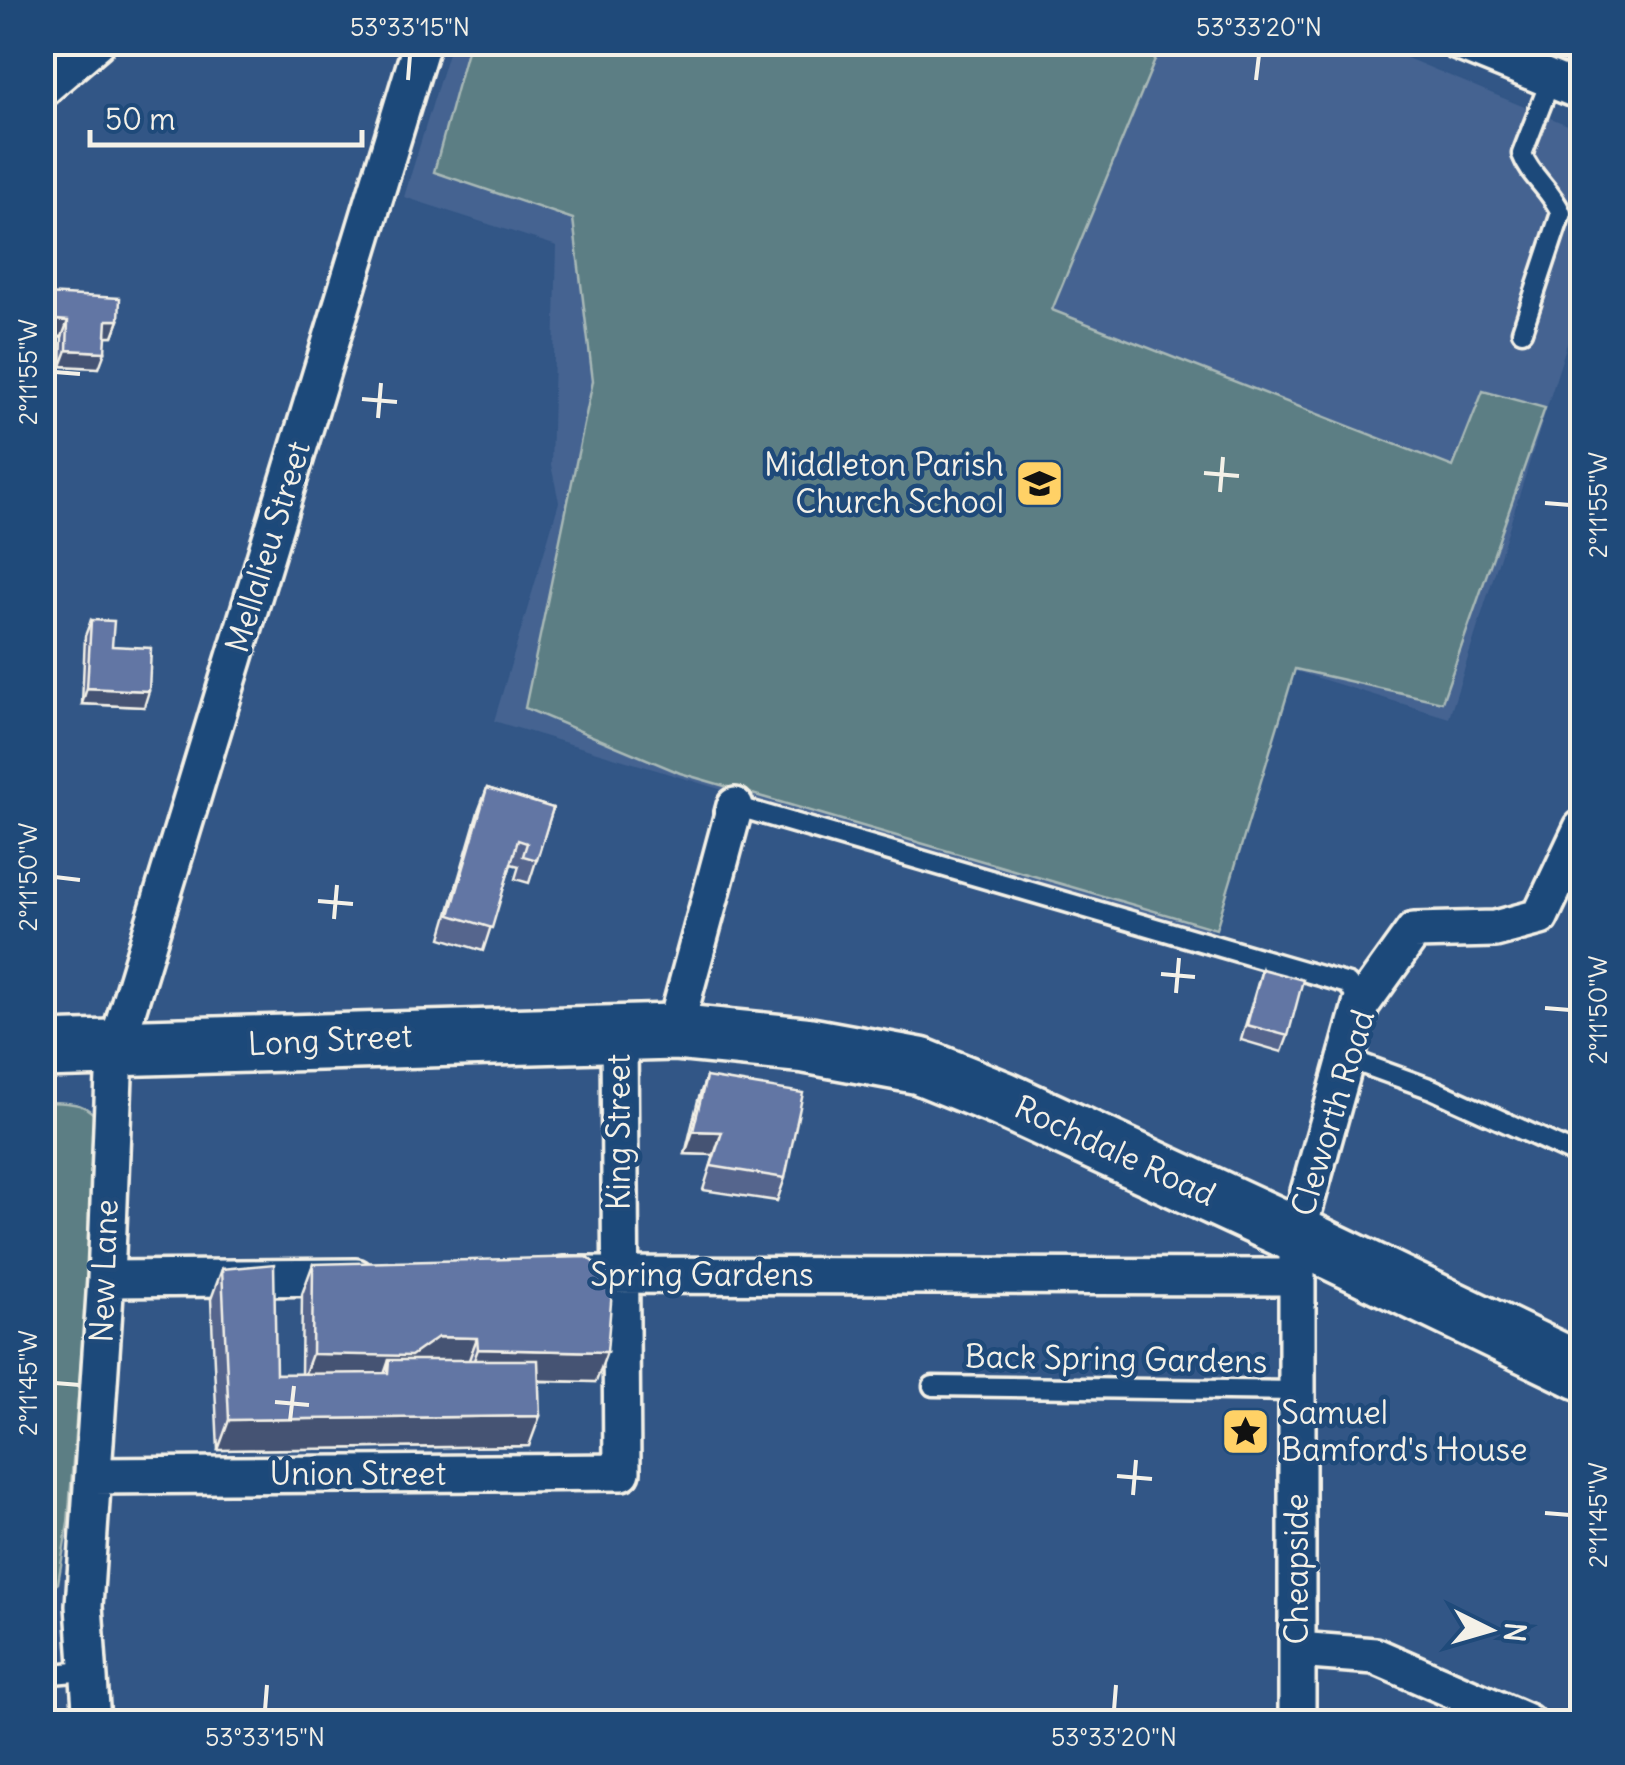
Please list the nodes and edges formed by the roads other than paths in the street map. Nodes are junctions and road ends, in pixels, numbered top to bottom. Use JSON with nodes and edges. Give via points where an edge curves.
{"nodes":[{"id":1,"x":97,"y":42,"type":"edge"},
{"id":2,"x":422,"y":42,"type":"edge"},
{"id":3,"x":1458,"y":42,"type":"edge"},
{"id":4,"x":1566,"y":86,"type":"edge"},
{"id":5,"x":42,"y":90,"type":"edge"},
{"id":6,"x":1522,"y":332,"type":"dead end"},
{"id":7,"x":735,"y":806,"type":"joint"},
{"id":8,"x":1582,"y":828,"type":"edge"},
{"id":9,"x":1361,"y":1004,"type":"junction"},
{"id":10,"x":618,"y":1032,"type":"junction"},
{"id":11,"x":674,"y":1032,"type":"junction"},
{"id":12,"x":42,"y":1050,"type":"edge"},
{"id":13,"x":115,"y":1051,"type":"junction"},
{"id":14,"x":1346,"y":1058,"type":"junction"},
{"id":15,"x":1582,"y":1156,"type":"edge"},
{"id":16,"x":1297,"y":1256,"type":"junction"},
{"id":17,"x":620,"y":1275,"type":"junction"},
{"id":18,"x":522,"y":1276,"type":"edge"},
{"id":19,"x":383,"y":1277,"type":"edge"},
{"id":20,"x":106,"y":1279,"type":"junction"},
{"id":21,"x":1582,"y":1372,"type":"edge"},
{"id":22,"x":933,"y":1386,"type":"dead end"},
{"id":23,"x":1297,"y":1391,"type":"junction"},
{"id":24,"x":622,"y":1472,"type":"joint"},
{"id":25,"x":93,"y":1476,"type":"junction"},
{"id":26,"x":1297,"y":1650,"type":"junction"},
{"id":27,"x":85,"y":1671,"type":"junction"},
{"id":28,"x":42,"y":1676,"type":"edge"},
{"id":29,"x":92,"y":1722,"type":"edge"},
{"id":30,"x":1297,"y":1722,"type":"edge"},
{"id":31,"x":1527,"y":1722,"type":"edge"}],
"edges":[{"from":1,"to":5,"type":"street"},
{"from":2,"to":13,"type":"street","name":"Mellalieu Street"},
{"from":3,"to":4,"type":"street"},
{"from":4,"to":6,"type":"lane","via":[[1522,154],[1530,175],[1554,195],[1561,212]]},
{"from":7,"to":9,"type":"lane","via":[[1348,984]]},
{"from":7,"to":11,"type":"street"},
{"from":8,"to":9,"type":"street","name":"Cleworth Road","via":[[1540,917],[1495,929],[1414,931]]},
{"from":9,"to":14,"type":"street","name":"Cleworth Road"},
{"from":10,"to":11,"type":"main road","name":"Rochdale Road"},
{"from":10,"to":13,"type":"main road","name":"Long Street"},
{"from":10,"to":17,"type":"street","name":"King Street"},
{"from":11,"to":16,"type":"main road","name":"Rochdale Road","via":[[920,1066],[1002,1099]]},
{"from":12,"to":13,"type":"main road","name":"Long Street"},
{"from":13,"to":20,"type":"street","name":"New Lane"},
{"from":14,"to":15,"type":"lane"},
{"from":14,"to":16,"type":"street","name":"Cleworth Road"},
{"from":16,"to":17,"type":"street","name":"Spring Gardens"},
{"from":16,"to":21,"type":"main road","name":"Rochdale Road"},
{"from":16,"to":23,"type":"street","name":"Cheapside"},
{"from":17,"to":18,"type":"street","name":"Spring Gardens"},
{"from":17,"to":24,"type":"street","name":"King Street"},
{"from":19,"to":20,"type":"street"},
{"from":20,"to":25,"type":"street","name":"New Lane"},
{"from":22,"to":23,"type":"lane","name":"Back Spring Gardens"},
{"from":23,"to":26,"type":"street","name":"Cheapside"},
{"from":24,"to":25,"type":"street","name":"Union Street"},
{"from":25,"to":27,"type":"street","name":"New Lane"},
{"from":26,"to":30,"type":"street","name":"Cheapside"},
{"from":26,"to":31,"type":"street","via":[[1375,1656]]},
{"from":27,"to":28,"type":"lane"},
{"from":27,"to":29,"type":"street","name":"New Lane"}]}
